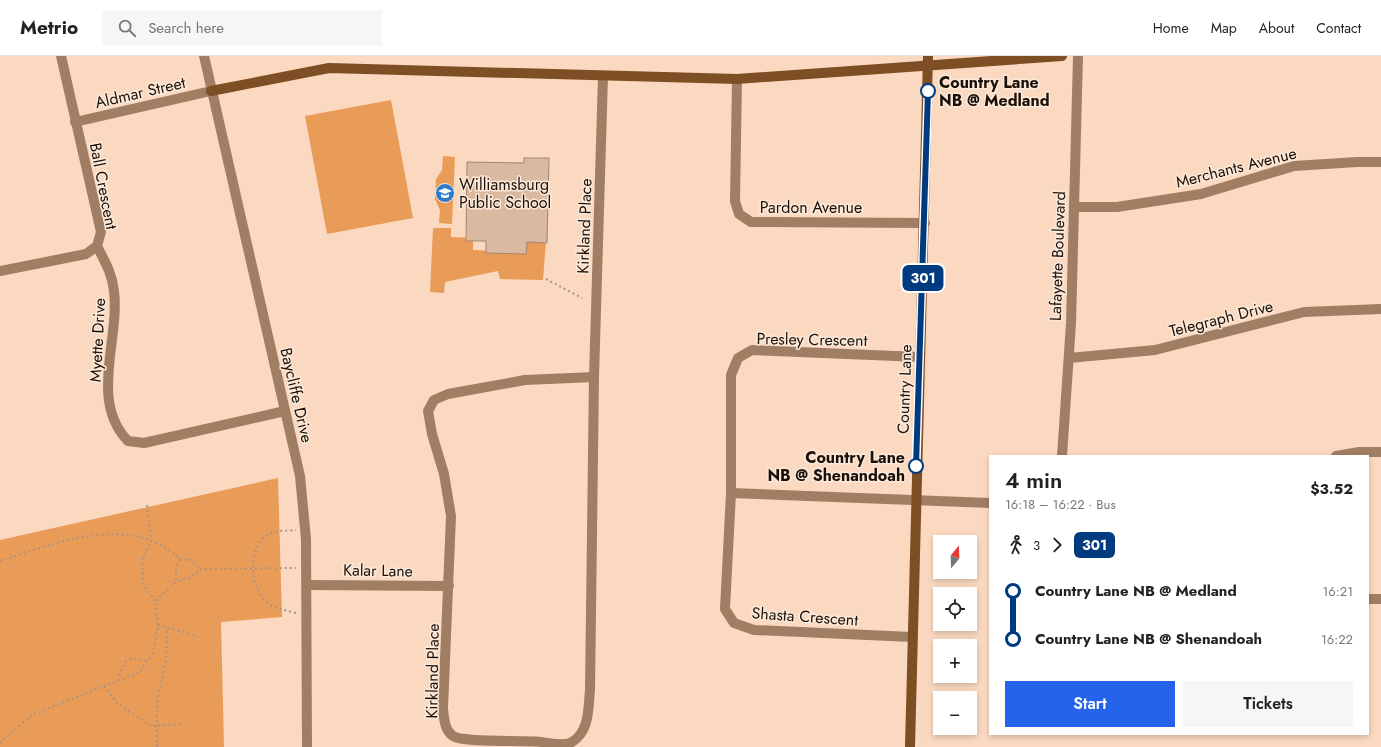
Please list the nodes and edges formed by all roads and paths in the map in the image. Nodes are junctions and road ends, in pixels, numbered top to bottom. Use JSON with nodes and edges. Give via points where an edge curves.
{"nodes":[{"id":1,"x":61,"y":56,"type":"edge"},
{"id":2,"x":204,"y":56,"type":"edge"},
{"id":3,"x":1062,"y":56,"type":"edge"},
{"id":4,"x":1078,"y":56,"type":"edge"},
{"id":5,"x":928,"y":61,"type":"edge"},
{"id":6,"x":603,"y":76,"type":"junction"},
{"id":7,"x":737,"y":79,"type":"junction"},
{"id":8,"x":211,"y":91,"type":"junction"},
{"id":9,"x":75,"y":122,"type":"junction"},
{"id":10,"x":1381,"y":162,"type":"edge"},
{"id":11,"x":1074,"y":207,"type":"junction"},
{"id":12,"x":925,"y":223,"type":"junction"},
{"id":13,"x":97,"y":246,"type":"junction"},
{"id":14,"x":0,"y":271,"type":"edge"},
{"id":15,"x":546,"y":279,"type":"dead end"},
{"id":16,"x":582,"y":298,"type":"dead end"},
{"id":17,"x":1381,"y":309,"type":"edge"},
{"id":18,"x":920,"y":357,"type":"junction"},
{"id":19,"x":1069,"y":358,"type":"junction"},
{"id":20,"x":594,"y":377,"type":"junction"},
{"id":21,"x":285,"y":411,"type":"junction"},
{"id":22,"x":1381,"y":452,"type":"edge"},
{"id":23,"x":1062,"y":455,"type":"edge"},
{"id":24,"x":1342,"y":455,"type":"edge"},
{"id":25,"x":731,"y":493,"type":"junction"},
{"id":26,"x":915,"y":499,"type":"junction"},
{"id":27,"x":989,"y":503,"type":"edge"},
{"id":28,"x":147,"y":505,"type":"dead end"},
{"id":29,"x":305,"y":528,"type":"junction"},
{"id":30,"x":151,"y":540,"type":"junction"},
{"id":31,"x":180,"y":559,"type":"junction"},
{"id":32,"x":0,"y":561,"type":"edge"},
{"id":33,"x":307,"y":568,"type":"junction"},
{"id":34,"x":201,"y":569,"type":"junction"},
{"id":35,"x":253,"y":569,"type":"junction"},
{"id":36,"x":176,"y":582,"type":"junction"},
{"id":37,"x":307,"y":585,"type":"junction"},
{"id":38,"x":449,"y":586,"type":"junction"},
{"id":39,"x":1369,"y":599,"type":"edge"},
{"id":40,"x":1381,"y":599,"type":"edge"},
{"id":41,"x":155,"y":602,"type":"junction"},
{"id":42,"x":307,"y":615,"type":"junction"},
{"id":43,"x":158,"y":625,"type":"junction"},
{"id":44,"x":167,"y":628,"type":"junction"},
{"id":45,"x":197,"y":636,"type":"dead end"},
{"id":46,"x":912,"y":637,"type":"junction"},
{"id":47,"x":148,"y":661,"type":"junction"},
{"id":48,"x":119,"y":676,"type":"dead end"},
{"id":49,"x":104,"y":686,"type":"junction"},
{"id":50,"x":182,"y":724,"type":"dead end"},
{"id":51,"x":156,"y":726,"type":"junction"},
{"id":52,"x":0,"y":743,"type":"edge"},
{"id":53,"x":157,"y":747,"type":"edge"},
{"id":54,"x":307,"y":747,"type":"edge"},
{"id":55,"x":910,"y":747,"type":"edge"}],
"edges":[{"from":1,"to":9,"type":"street","name":"Ball Crescent"},
{"from":2,"to":8,"type":"street","name":"Baycliffe Drive"},
{"from":3,"to":5,"type":"street"},
{"from":4,"to":11,"type":"street","name":"Lafayette Boulevard"},
{"from":5,"to":7,"type":"street"},
{"from":5,"to":12,"type":"street","name":"Country Lane"},
{"from":6,"to":7,"type":"street"},
{"from":6,"to":8,"type":"street","via":[[329,68]]},
{"from":6,"to":20,"type":"street","name":"Kirkland Place"},
{"from":7,"to":12,"type":"street","name":"Pardon Avenue","via":[[735,201],[739,214],[751,222]]},
{"from":8,"to":9,"type":"street","name":"Aldmar Street"},
{"from":8,"to":21,"type":"street","name":"Baycliffe Drive"},
{"from":9,"to":13,"type":"street","name":"Ball Crescent","via":[[101,232]]},
{"from":10,"to":11,"type":"street","name":"Merchants Avenue","via":[[1294,166],[1201,194],[1117,207]]},
{"from":11,"to":19,"type":"street","name":"Lafayette Boulevard"},
{"from":12,"to":18,"type":"street","name":"Country Lane"},
{"from":13,"to":14,"type":"street","name":"Ball Crescent","via":[[86,254]]},
{"from":13,"to":21,"type":"street","name":"Myette Drive","via":[[110,269],[114,292],[114,321],[108,366],[112,414],[119,432],[128,441],[144,442]]},
{"from":15,"to":16,"type":"path"},
{"from":17,"to":19,"type":"street","name":"Telegraph Drive","via":[[1304,312],[1155,350]]},
{"from":18,"to":25,"type":"street","name":"Presley Crescent","via":[[752,350],[738,358],[731,375]]},
{"from":18,"to":26,"type":"street","name":"Country Lane"},
{"from":19,"to":23,"type":"street","name":"Lafayette Boulevard"},
{"from":20,"to":38,"type":"street","name":"Kirkland Place","via":[[525,380],[448,394],[434,400],[428,411],[444,474],[451,516]]},
{"from":20,"to":38,"type":"street","name":"Kirkland Place","via":[[590,690],[584,730],[572,742],[563,745],[509,740],[464,740],[453,736],[448,730],[443,708]]},
{"from":21,"to":29,"type":"street","name":"Baycliffe Drive","via":[[300,476]]},
{"from":22,"to":24,"type":"street"},
{"from":25,"to":26,"type":"street"},
{"from":25,"to":46,"type":"street","name":"Shasta Crescent","via":[[725,609],[734,623],[754,630]]},
{"from":26,"to":27,"type":"street"},
{"from":26,"to":46,"type":"street","name":"Country Lane"},
{"from":28,"to":30,"type":"path"},
{"from":29,"to":33,"type":"street","name":"Baycliffe Drive"},
{"from":29,"to":35,"type":"path","via":[[269,534],[257,546]]},
{"from":30,"to":31,"type":"path","via":[[170,549]]},
{"from":30,"to":32,"type":"path","via":[[122,534],[84,537]]},
{"from":30,"to":41,"type":"path","via":[[142,560],[142,584]]},
{"from":31,"to":34,"type":"path","via":[[192,560]]},
{"from":31,"to":36,"type":"path","via":[[176,568]]},
{"from":33,"to":35,"type":"path"},
{"from":33,"to":37,"type":"street","name":"Baycliffe Drive"},
{"from":34,"to":35,"type":"path"},
{"from":34,"to":36,"type":"path","via":[[191,577]]},
{"from":35,"to":42,"type":"path","via":[[257,587],[266,601],[276,608]]},
{"from":36,"to":41,"type":"path"},
{"from":37,"to":38,"type":"street","name":"Kalar Lane"},
{"from":37,"to":42,"type":"street","name":"Baycliffe Drive"},
{"from":39,"to":40,"type":"street"},
{"from":41,"to":43,"type":"path"},
{"from":42,"to":54,"type":"street","name":"Baycliffe Drive"},
{"from":43,"to":44,"type":"path"},
{"from":43,"to":47,"type":"path","via":[[153,654]]},
{"from":44,"to":45,"type":"path"},
{"from":44,"to":51,"type":"path","via":[[166,660],[157,701]]},
{"from":46,"to":55,"type":"street","name":"Country Lane"},
{"from":47,"to":48,"type":"path","via":[[133,658],[125,662]]},
{"from":47,"to":49,"type":"path","via":[[139,672]]},
{"from":49,"to":51,"type":"path","via":[[117,703],[151,726]]},
{"from":49,"to":52,"type":"path","via":[[32,715]]},
{"from":50,"to":51,"type":"path"},
{"from":51,"to":53,"type":"path"}]}
